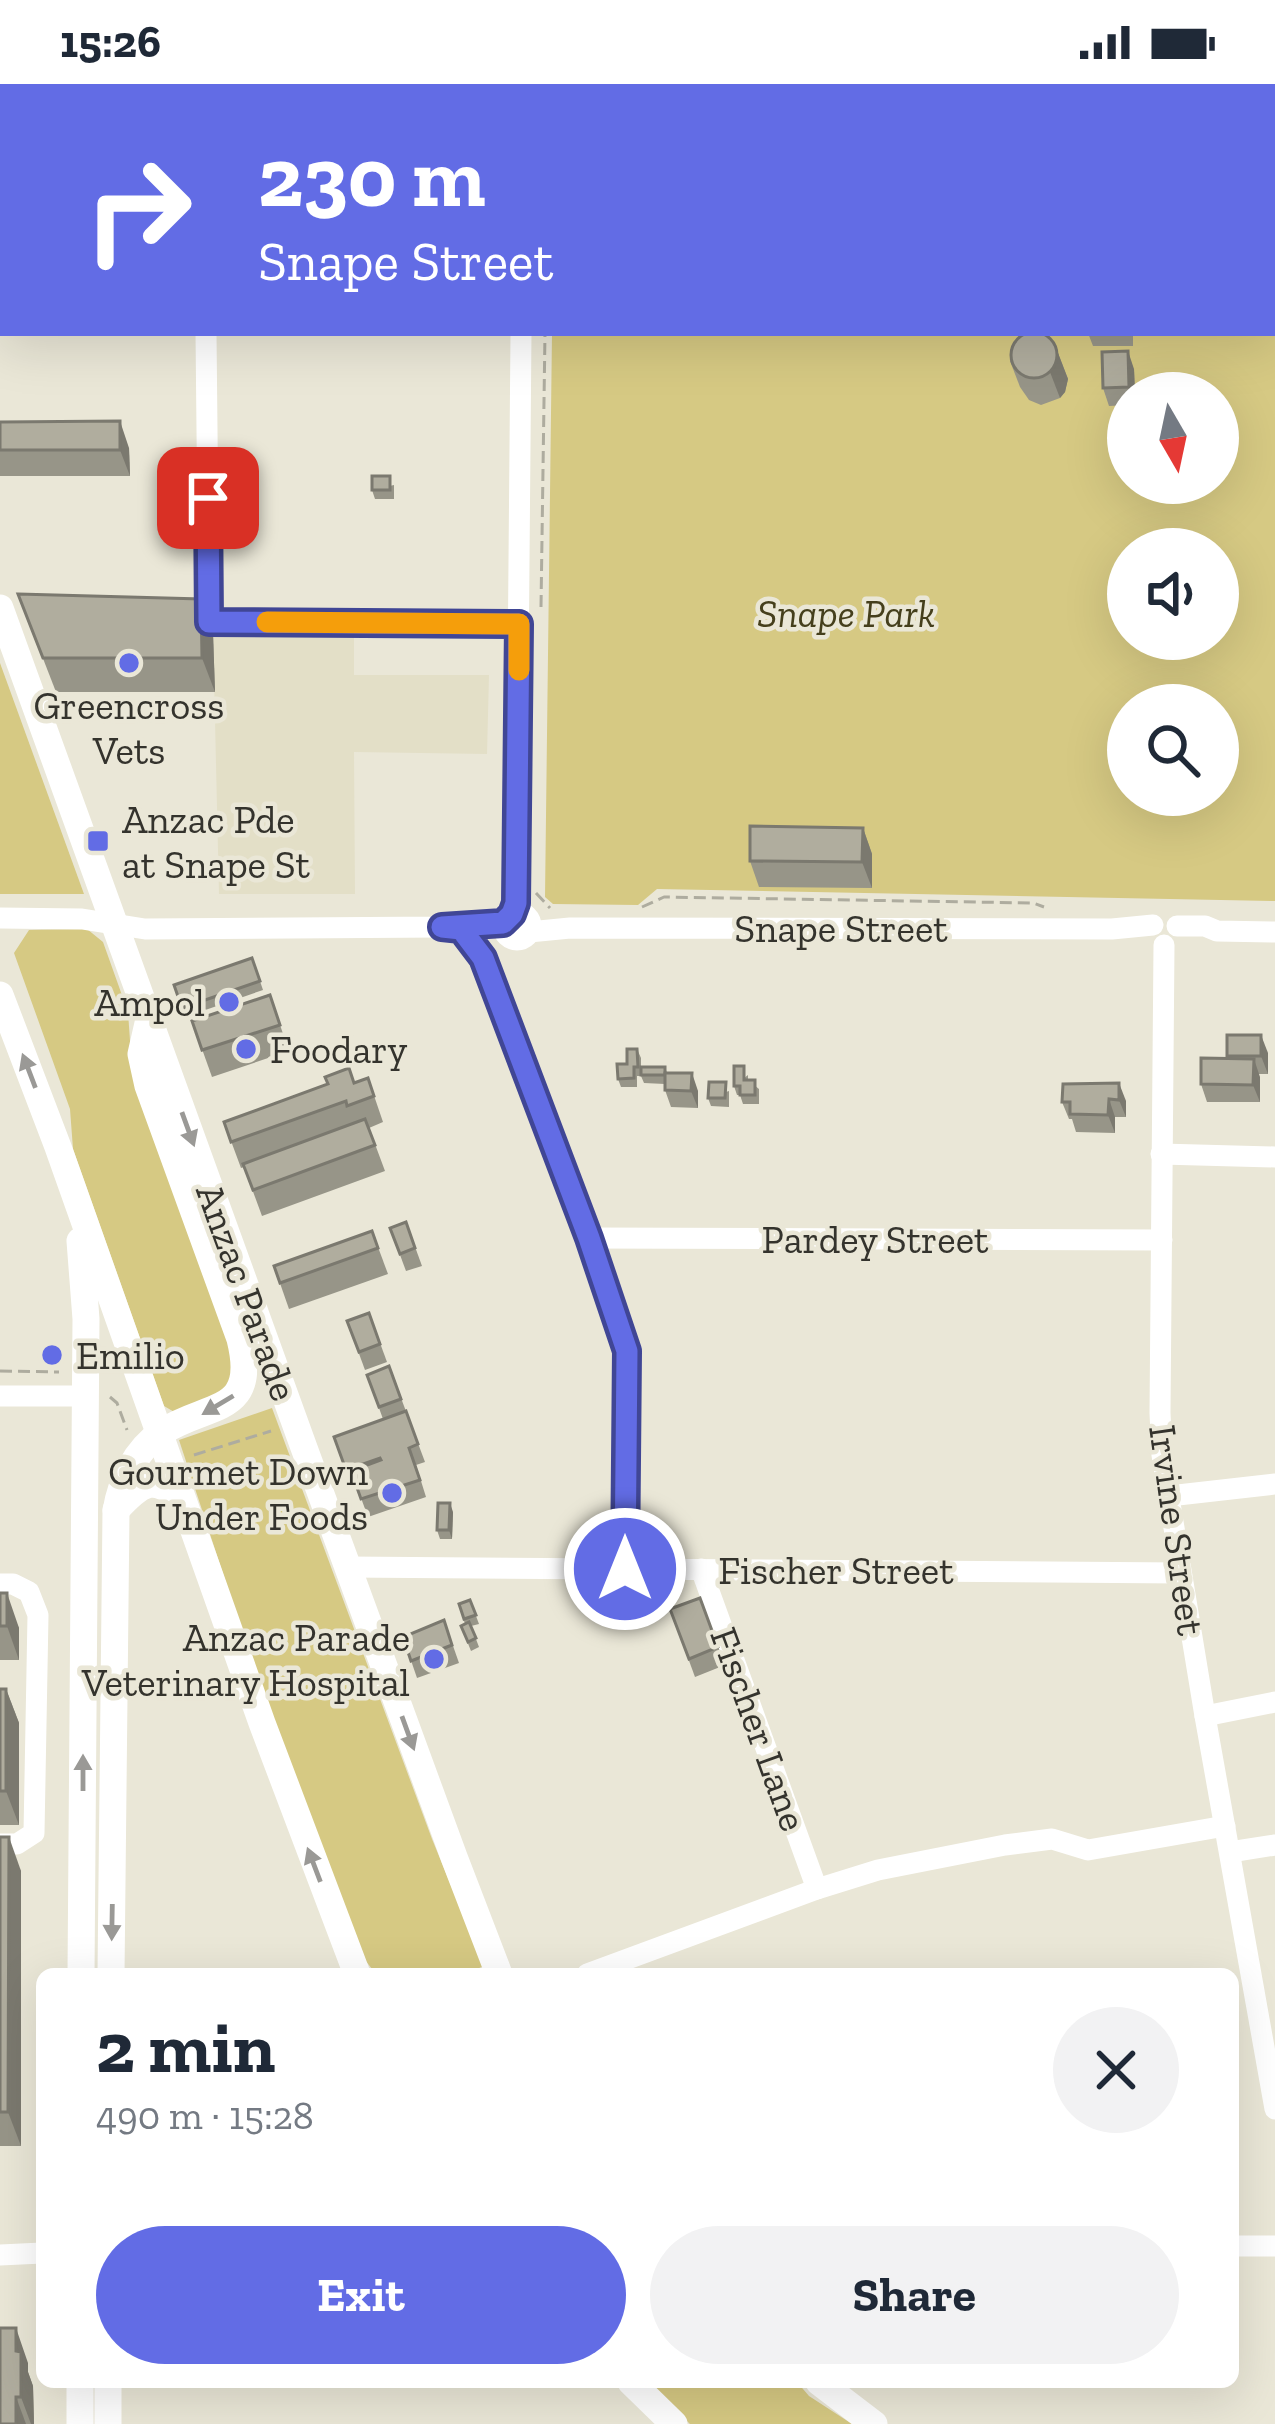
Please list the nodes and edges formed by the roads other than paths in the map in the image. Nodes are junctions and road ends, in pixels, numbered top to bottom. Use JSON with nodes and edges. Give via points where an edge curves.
{"nodes":[{"id":1,"x":206,"y":336,"type":"edge"},
{"id":2,"x":521,"y":336,"type":"edge"},
{"id":3,"x":10,"y":618,"type":"edge"},
{"id":4,"x":165,"y":622,"type":"edge"},
{"id":5,"x":209,"y":622,"type":"junction"},
{"id":6,"x":519,"y":624,"type":"junction"},
{"id":7,"x":519,"y":917,"type":"junction"},
{"id":8,"x":0,"y":918,"type":"edge"},
{"id":9,"x":115,"y":925,"type":"junction"},
{"id":10,"x":452,"y":928,"type":"junction"},
{"id":11,"x":1275,"y":932,"type":"edge"},
{"id":12,"x":1165,"y":935,"type":"junction"},
{"id":13,"x":0,"y":995,"type":"edge"},
{"id":14,"x":148,"y":1019,"type":"junction"},
{"id":15,"x":58,"y":1147,"type":"junction"},
{"id":16,"x":1161,"y":1154,"type":"junction"},
{"id":17,"x":1275,"y":1157,"type":"edge"},
{"id":18,"x":589,"y":1238,"type":"junction"},
{"id":19,"x":1162,"y":1240,"type":"junction"},
{"id":20,"x":0,"y":1396,"type":"edge"},
{"id":21,"x":86,"y":1396,"type":"junction"},
{"id":22,"x":160,"y":1433,"type":"junction"},
{"id":23,"x":1275,"y":1484,"type":"edge"},
{"id":24,"x":1169,"y":1496,"type":"junction"},
{"id":25,"x":184,"y":1504,"type":"junction"},
{"id":26,"x":116,"y":1511,"type":"junction"},
{"id":27,"x":347,"y":1567,"type":"junction"},
{"id":28,"x":625,"y":1569,"type":"junction"},
{"id":29,"x":701,"y":1569,"type":"junction"},
{"id":30,"x":1181,"y":1573,"type":"junction"},
{"id":31,"x":0,"y":1584,"type":"edge"},
{"id":32,"x":1275,"y":1702,"type":"edge"},
{"id":33,"x":1205,"y":1716,"type":"junction"},
{"id":34,"x":82,"y":1820,"type":"junction"},
{"id":35,"x":113,"y":1820,"type":"junction"},
{"id":36,"x":1225,"y":1826,"type":"junction"},
{"id":37,"x":0,"y":1844,"type":"edge"},
{"id":38,"x":1275,"y":1845,"type":"edge"},
{"id":39,"x":1230,"y":1852,"type":"junction"},
{"id":40,"x":817,"y":1889,"type":"junction"},
{"id":41,"x":81,"y":1968,"type":"edge"},
{"id":42,"x":111,"y":1968,"type":"edge"},
{"id":43,"x":355,"y":1968,"type":"edge"},
{"id":44,"x":498,"y":1968,"type":"edge"},
{"id":45,"x":603,"y":1968,"type":"edge"},
{"id":46,"x":1269,"y":2041,"type":"edge"},
{"id":47,"x":1275,"y":2109,"type":"edge"},
{"id":48,"x":1239,"y":2246,"type":"edge"},
{"id":49,"x":1275,"y":2246,"type":"edge"},
{"id":50,"x":36,"y":2253,"type":"edge"},
{"id":51,"x":0,"y":2255,"type":"edge"},
{"id":52,"x":80,"y":2388,"type":"edge"},
{"id":53,"x":108,"y":2388,"type":"edge"},
{"id":54,"x":638,"y":2388,"type":"edge"},
{"id":55,"x":827,"y":2388,"type":"edge"},
{"id":56,"x":80,"y":2424,"type":"edge"},
{"id":57,"x":108,"y":2424,"type":"edge"},
{"id":58,"x":674,"y":2424,"type":"edge"},
{"id":59,"x":874,"y":2424,"type":"edge"}],
"edges":[{"from":1,"to":5,"type":"street"},
{"from":2,"to":6,"type":"street"},
{"from":3,"to":9,"type":"main road","name":"Anzac Parade"},
{"from":4,"to":5,"type":"street"},
{"from":5,"to":6,"type":"street"},
{"from":6,"to":7,"type":"street"},
{"from":7,"to":10,"type":"street","name":"Snape Street"},
{"from":7,"to":12,"type":"street","name":"Snape Street","via":[[570,928]]},
{"from":8,"to":9,"type":"street","name":"Snape Street"},
{"from":9,"to":10,"type":"street","name":"Snape Street"},
{"from":9,"to":14,"type":"main road","name":"Anzac Parade"},
{"from":10,"to":18,"type":"street","via":[[483,958]]},
{"from":11,"to":12,"type":"street","name":"Snape Street"},
{"from":12,"to":16,"type":"street","name":"Irvine Street"},
{"from":15,"to":13,"type":"main road","one_way":true},
{"from":14,"to":22,"type":"main road","one_way":true,"via":[[141,1054],[148,1086],[245,1370],[224,1405]]},
{"from":14,"to":27,"type":"main road","name":"Anzac Parade","one_way":true},
{"from":15,"to":21,"type":"main road","via":[[84,1269]]},
{"from":15,"to":22,"type":"main road"},
{"from":16,"to":17,"type":"street"},
{"from":16,"to":19,"type":"street","name":"Irvine Street"},
{"from":18,"to":19,"type":"street","name":"Pardey Street"},
{"from":18,"to":28,"type":"street","via":[[627,1351]]},
{"from":19,"to":24,"type":"street","name":"Irvine Street","via":[[1160,1413]]},
{"from":20,"to":21,"type":"street"},
{"from":34,"to":21,"type":"main road","one_way":true},
{"from":22,"to":25,"type":"main road"},
{"from":22,"to":26,"type":"main road","via":[[129,1468]]},
{"from":23,"to":24,"type":"street"},
{"from":24,"to":30,"type":"street","name":"Irvine Street"},
{"from":25,"to":26,"type":"main road","via":[[154,1483],[133,1491]]},
{"from":43,"to":25,"type":"main road","one_way":true},
{"from":26,"to":35,"type":"main road"},
{"from":27,"to":28,"type":"street","name":"Fischer Street"},
{"from":27,"to":44,"type":"main road","name":"Anzac Parade","one_way":true},
{"from":28,"to":29,"type":"street","name":"Fischer Street"},
{"from":29,"to":30,"type":"street","name":"Fischer Street"},
{"from":29,"to":40,"type":"street","name":"Fischer Lane"},
{"from":30,"to":33,"type":"street","name":"Irvine Street"},
{"from":31,"to":37,"type":"street","via":[[29,1592],[38,1616],[34,1833]]},
{"from":32,"to":33,"type":"street"},
{"from":33,"to":36,"type":"street","name":"Irvine Street"},
{"from":34,"to":35,"type":"main road"},
{"from":34,"to":41,"type":"main road"},
{"from":35,"to":42,"type":"main road","one_way":true},
{"from":36,"to":39,"type":"street","name":"Irvine Street"},
{"from":36,"to":40,"type":"street","via":[[1088,1850],[1052,1839],[1005,1845]]},
{"from":38,"to":39,"type":"street"},
{"from":39,"to":46,"type":"street","name":"Irvine Street"},
{"from":40,"to":45,"type":"street"},
{"from":46,"to":47,"type":"street","name":"Irvine Street"},
{"from":48,"to":49,"type":"street"},
{"from":50,"to":51,"type":"street"},
{"from":52,"to":56,"type":"main road"},
{"from":53,"to":57,"type":"main road"},
{"from":54,"to":58,"type":"main road"},
{"from":55,"to":59,"type":"main road"}]}
